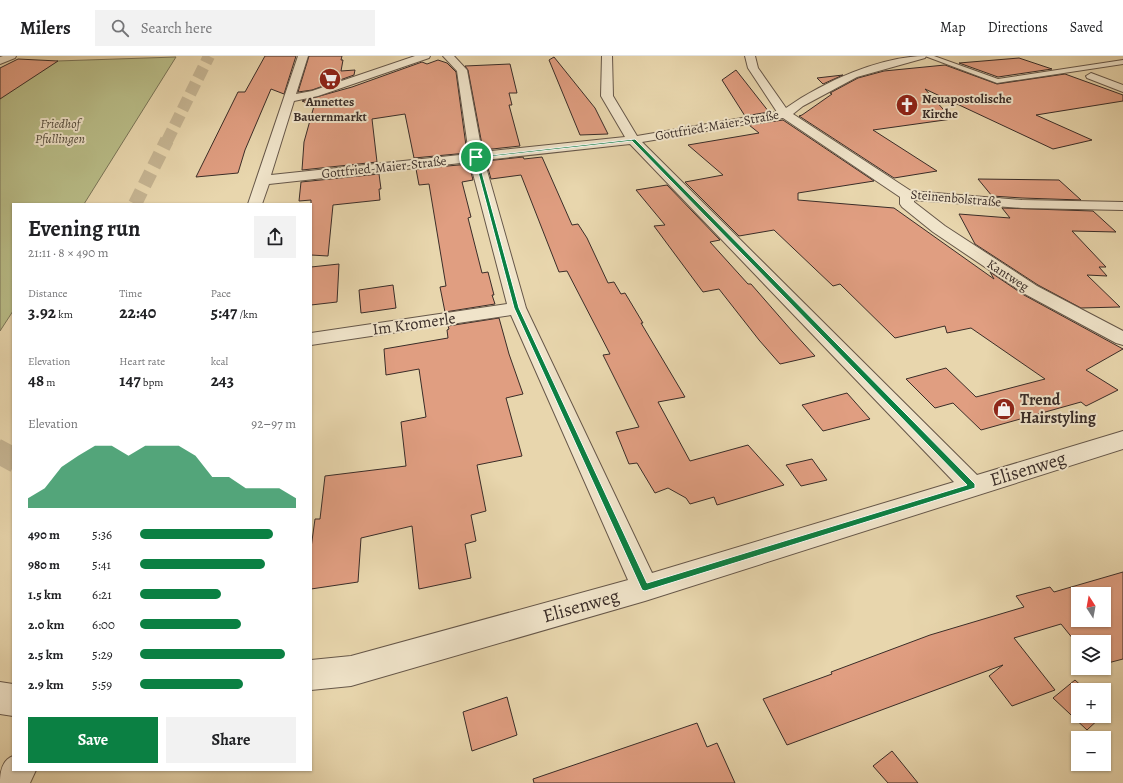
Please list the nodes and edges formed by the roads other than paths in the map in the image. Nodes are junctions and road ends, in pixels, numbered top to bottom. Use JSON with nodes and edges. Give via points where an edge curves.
{"nodes":[{"id":1,"x":11,"y":56,"type":"edge"},
{"id":2,"x":303,"y":56,"type":"edge"},
{"id":3,"x":425,"y":56,"type":"edge"},
{"id":4,"x":448,"y":56,"type":"edge"},
{"id":5,"x":607,"y":56,"type":"edge"},
{"id":6,"x":750,"y":56,"type":"edge"},
{"id":7,"x":920,"y":56,"type":"edge"},
{"id":8,"x":0,"y":61,"type":"edge"},
{"id":9,"x":1123,"y":62,"type":"edge"},
{"id":10,"x":1090,"y":76,"type":"dead end"},
{"id":11,"x":1123,"y":88,"type":"edge"},
{"id":12,"x":290,"y":98,"type":"junction"},
{"id":13,"x":785,"y":114,"type":"junction"},
{"id":14,"x":633,"y":140,"type":"junction"},
{"id":15,"x":476,"y":157,"type":"junction"},
{"id":16,"x":264,"y":180,"type":"junction"},
{"id":17,"x":907,"y":195,"type":"junction"},
{"id":18,"x":255,"y":203,"type":"edge"},
{"id":19,"x":1123,"y":206,"type":"edge"},
{"id":20,"x":517,"y":308,"type":"junction"},
{"id":21,"x":312,"y":339,"type":"edge"},
{"id":22,"x":1123,"y":339,"type":"edge"},
{"id":23,"x":1123,"y":440,"type":"edge"},
{"id":24,"x":972,"y":486,"type":"junction"},
{"id":25,"x":645,"y":588,"type":"junction"},
{"id":26,"x":312,"y":675,"type":"edge"},
{"id":27,"x":0,"y":698,"type":"edge"},
{"id":28,"x":12,"y":700,"type":"edge"},
{"id":29,"x":18,"y":771,"type":"edge"},
{"id":30,"x":12,"y":783,"type":"edge"}],
"edges":[{"from":1,"to":8,"type":"street"},
{"from":2,"to":12,"type":"street"},
{"from":3,"to":12,"type":"street","via":[[314,94]]},
{"from":4,"to":15,"type":"street","via":[[462,70]]},
{"from":5,"to":14,"type":"street","via":[[607,96]]},
{"from":6,"to":13,"type":"street","name":"Steinenbolstraße","via":[[753,68]]},
{"from":7,"to":9,"type":"lane","via":[[997,81]]},
{"from":7,"to":13,"type":"street","name":"Gottfried-Maier-Straße","via":[[853,75]]},
{"from":10,"to":11,"type":"street"},
{"from":12,"to":16,"type":"street"},
{"from":13,"to":14,"type":"street","name":"Gottfried-Maier-Straße"},
{"from":13,"to":17,"type":"street","name":"Steinenbolstraße"},
{"from":14,"to":15,"type":"street","name":"Gottfried-Maier-Straße"},
{"from":14,"to":24,"type":"street"},
{"from":15,"to":16,"type":"street","name":"Gottfried-Maier-Straße"},
{"from":15,"to":20,"type":"street"},
{"from":16,"to":18,"type":"street"},
{"from":17,"to":19,"type":"street","name":"Steinenbolstraße","via":[[1022,204]]},
{"from":17,"to":22,"type":"street","name":"Kantweg","via":[[907,204],[938,229],[1031,290]]},
{"from":20,"to":21,"type":"street","name":"Im Kromerle"},
{"from":20,"to":25,"type":"street"},
{"from":23,"to":24,"type":"street","name":"Elisenweg"},
{"from":24,"to":25,"type":"street","name":"Elisenweg"},
{"from":25,"to":26,"type":"street","name":"Elisenweg","via":[[351,671]]},
{"from":27,"to":28,"type":"street"},
{"from":29,"to":30,"type":"street"}]}
